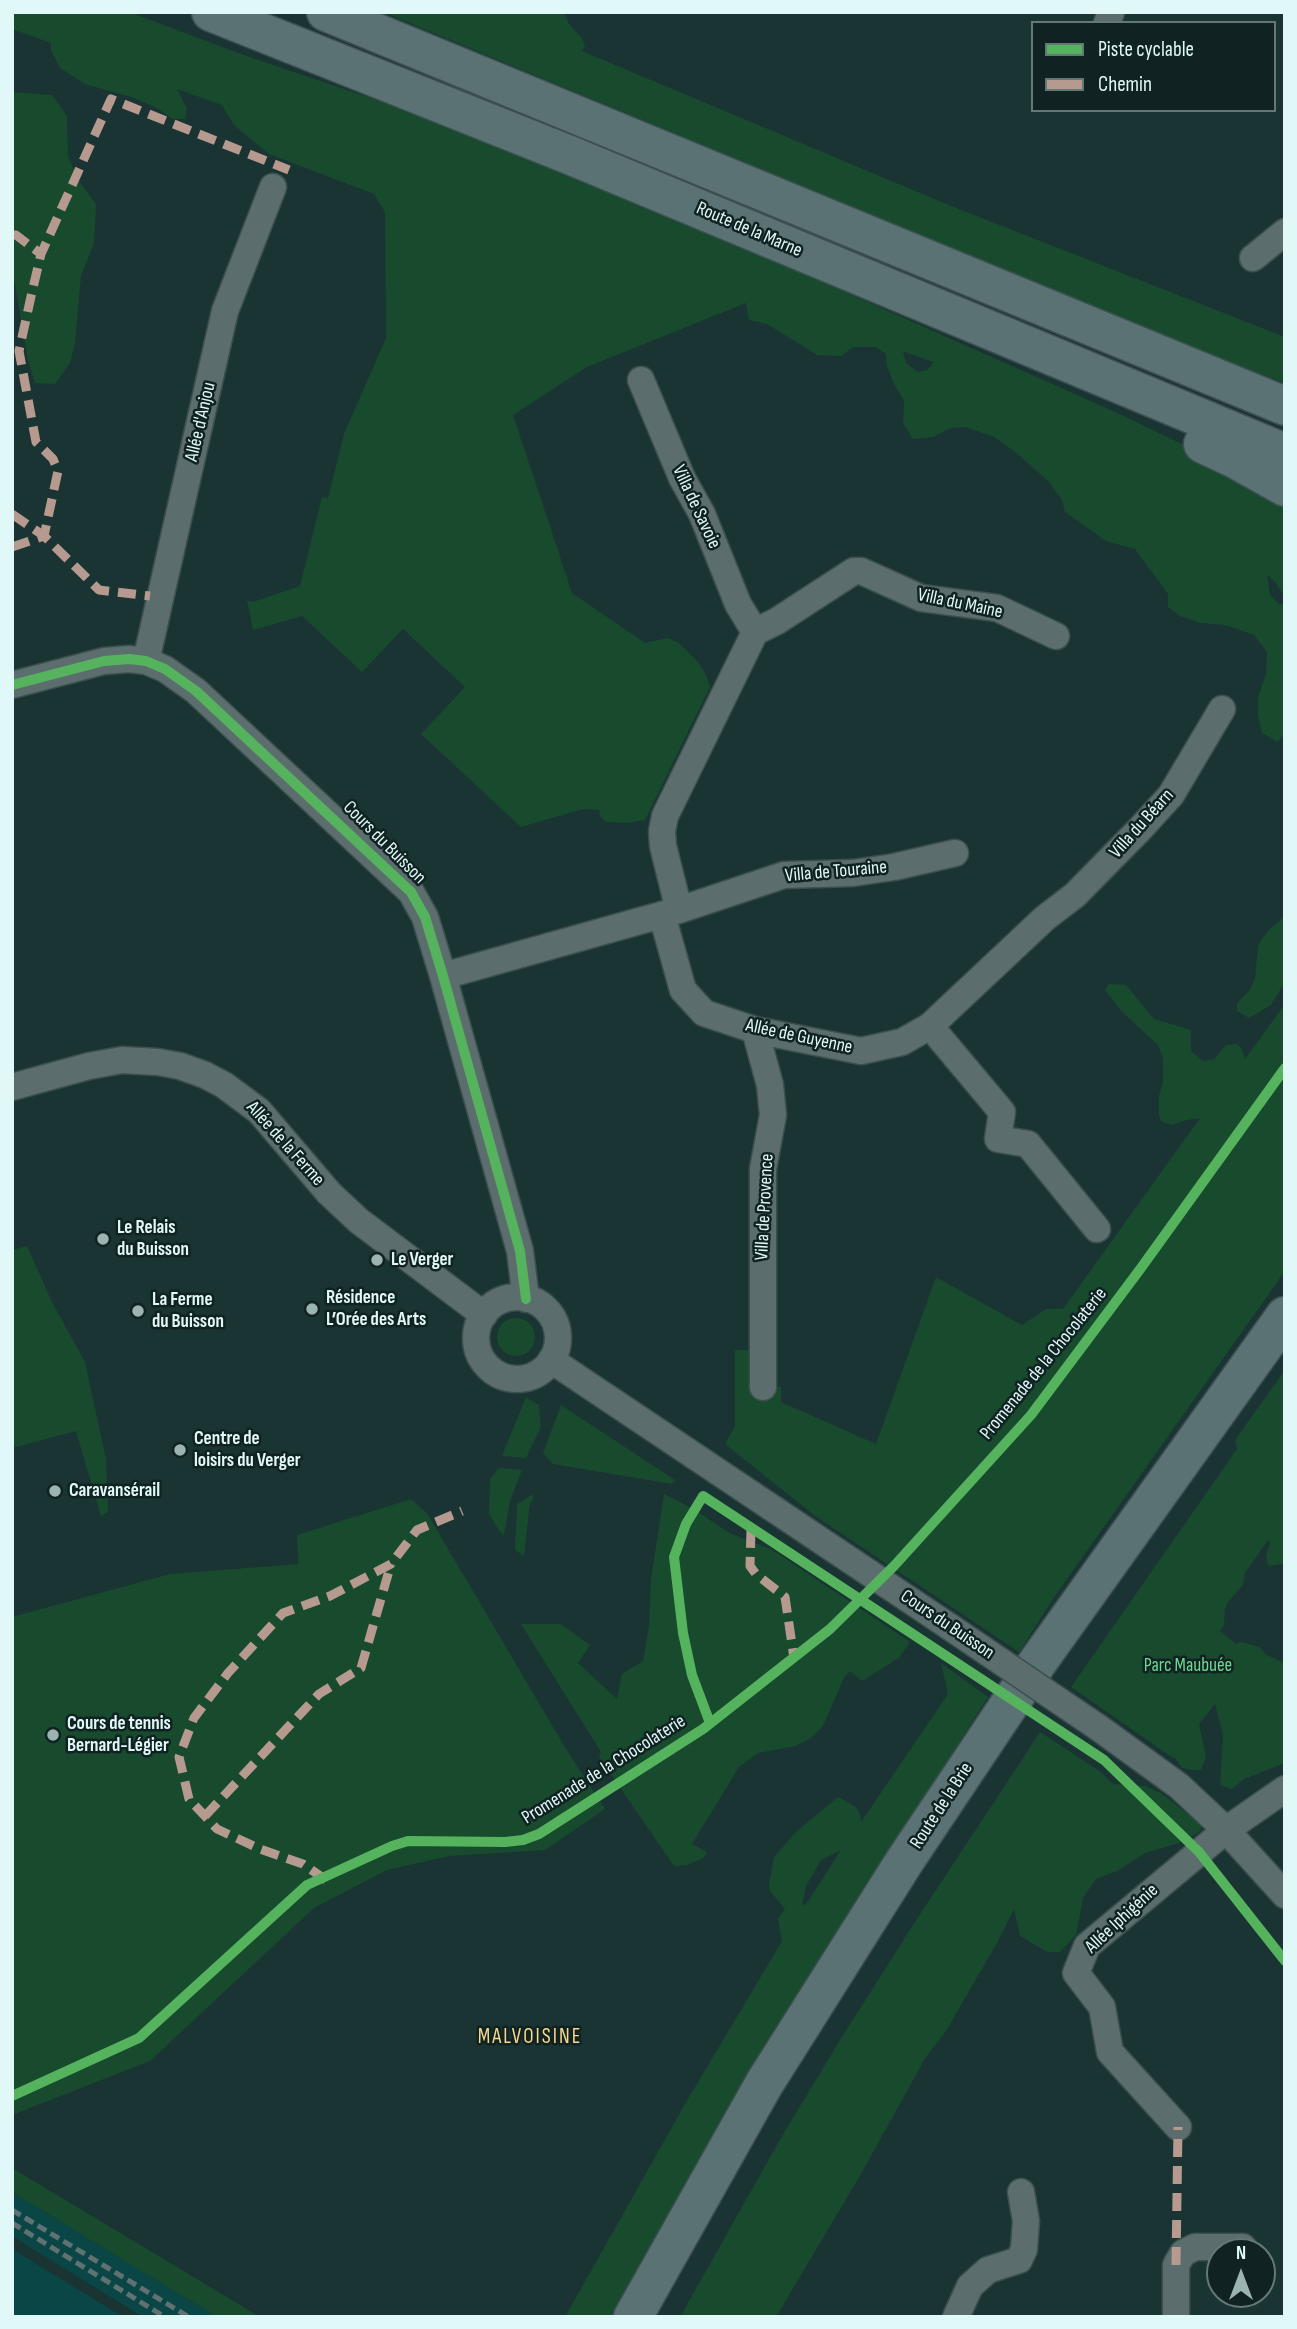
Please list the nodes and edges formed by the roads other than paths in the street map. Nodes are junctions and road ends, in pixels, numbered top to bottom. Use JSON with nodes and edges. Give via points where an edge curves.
{"nodes":[{"id":1,"x":211,"y":12,"type":"edge"},
{"id":2,"x":326,"y":12,"type":"edge"},
{"id":3,"x":273,"y":187,"type":"dead end"},
{"id":4,"x":1285,"y":233,"type":"edge"},
{"id":5,"x":1253,"y":258,"type":"dead end"},
{"id":6,"x":1023,"y":344,"type":"junction"},
{"id":7,"x":641,"y":380,"type":"dead end"},
{"id":8,"x":1285,"y":406,"type":"edge"},
{"id":9,"x":1285,"y":453,"type":"edge"},
{"id":10,"x":1285,"y":487,"type":"edge"},
{"id":11,"x":755,"y":632,"type":"junction"},
{"id":12,"x":1056,"y":636,"type":"dead end"},
{"id":13,"x":146,"y":662,"type":"junction"},
{"id":14,"x":12,"y":685,"type":"edge"},
{"id":15,"x":1222,"y":709,"type":"dead end"},
{"id":16,"x":955,"y":853,"type":"dead end"},
{"id":17,"x":1075,"y":895,"type":"joint"},
{"id":18,"x":670,"y":912,"type":"junction"},
{"id":19,"x":443,"y":976,"type":"junction"},
{"id":20,"x":930,"y":1026,"type":"junction"},
{"id":21,"x":754,"y":1030,"type":"junction"},
{"id":22,"x":12,"y":1087,"type":"edge"},
{"id":23,"x":1097,"y":1229,"type":"dead end"},
{"id":24,"x":526,"y":1299,"type":"junction"},
{"id":25,"x":484,"y":1315,"type":"junction"},
{"id":26,"x":1285,"y":1316,"type":"edge"},
{"id":27,"x":1285,"y":1355,"type":"edge"},
{"id":28,"x":551,"y":1360,"type":"junction"},
{"id":29,"x":763,"y":1387,"type":"dead end"},
{"id":30,"x":1285,"y":1789,"type":"edge"},
{"id":31,"x":1226,"y":1830,"type":"junction"},
{"id":32,"x":1285,"y":1895,"type":"edge"},
{"id":33,"x":1178,"y":2127,"type":"dead end"},
{"id":34,"x":1021,"y":2192,"type":"dead end"},
{"id":35,"x":1206,"y":2247,"type":"edge"},
{"id":36,"x":633,"y":2317,"type":"edge"},
{"id":37,"x":659,"y":2317,"type":"edge"},
{"id":38,"x":956,"y":2317,"type":"edge"},
{"id":39,"x":1176,"y":2317,"type":"edge"}],
"edges":[{"from":1,"to":6,"type":"highway","name":"Route de la Marne"},
{"from":2,"to":8,"type":"highway"},
{"from":3,"to":13,"type":"street","name":"Allée d'Anjou","via":[[225,311]]},
{"from":4,"to":5,"type":"street"},
{"from":6,"to":9,"type":"highway","name":"Route de la Marne"},
{"from":6,"to":10,"type":"highway","via":[[1066,383],[1235,459]]},
{"from":7,"to":11,"type":"street","name":"Villa de Savoie","via":[[681,478]]},
{"from":11,"to":12,"type":"street","name":"Villa du Maine","via":[[861,571],[921,598],[997,608]]},
{"from":11,"to":18,"type":"street","name":"Allée de Guyenne","via":[[665,816],[662,831]]},
{"from":13,"to":14,"type":"street","name":"Cours du Buisson","via":[[104,661]]},
{"from":13,"to":19,"type":"street","name":"Cours du Buisson","via":[[196,691],[404,884],[425,916]]},
{"from":15,"to":17,"type":"street","name":"Villa du Béarn","via":[[1171,795]]},
{"from":16,"to":18,"type":"street","name":"Villa de Touraine","via":[[853,873],[784,875]]},
{"from":17,"to":20,"type":"street","name":"Allée de Guyenne"},
{"from":18,"to":19,"type":"street"},
{"from":18,"to":21,"type":"street","name":"Allée de Guyenne","via":[[683,990],[704,1013]]},
{"from":19,"to":24,"type":"street","name":"Cours du Buisson","via":[[520,1251]]},
{"from":20,"to":21,"type":"street","name":"Allée de Guyenne","via":[[902,1042],[860,1051]]},
{"from":20,"to":23,"type":"street","via":[[1002,1112],[998,1139],[1028,1144]]},
{"from":21,"to":29,"type":"street","name":"Villa de Provence","via":[[771,1085],[773,1115],[762,1169]]},
{"from":22,"to":25,"type":"street","name":"Allée de la Ferme","via":[[122,1060],[158,1062],[205,1075],[259,1111],[359,1221]]},
{"from":24,"to":25,"type":"street","via":[[503,1300]]},
{"from":24,"to":28,"type":"street","via":[[548,1312],[554,1323],[556,1348]]},
{"from":25,"to":28,"type":"street","via":[[476,1345],[493,1372],[525,1378]]},
{"from":26,"to":36,"type":"highway","name":"Route de la Brie","via":[[1037,1663],[904,1862],[764,2084]]},
{"from":27,"to":37,"type":"highway","name":"Route de la Brie","via":[[1025,1721],[898,1913],[783,2096]]},
{"from":28,"to":31,"type":"street","name":"Cours du Buisson","bridge":true,"via":[[1099,1728],[1179,1786]]},
{"from":30,"to":31,"type":"street"},
{"from":31,"to":32,"type":"street","name":"Cours du Buisson"},
{"from":31,"to":33,"type":"street","name":"Allée Iphigénie","via":[[1087,1946],[1076,1973],[1102,2007],[1110,2052]]},
{"from":34,"to":38,"type":"street","via":[[1024,2249],[1018,2260],[988,2270],[970,2286]]},
{"from":35,"to":39,"type":"street","via":[[1183,2253],[1176,2265]]}]}
